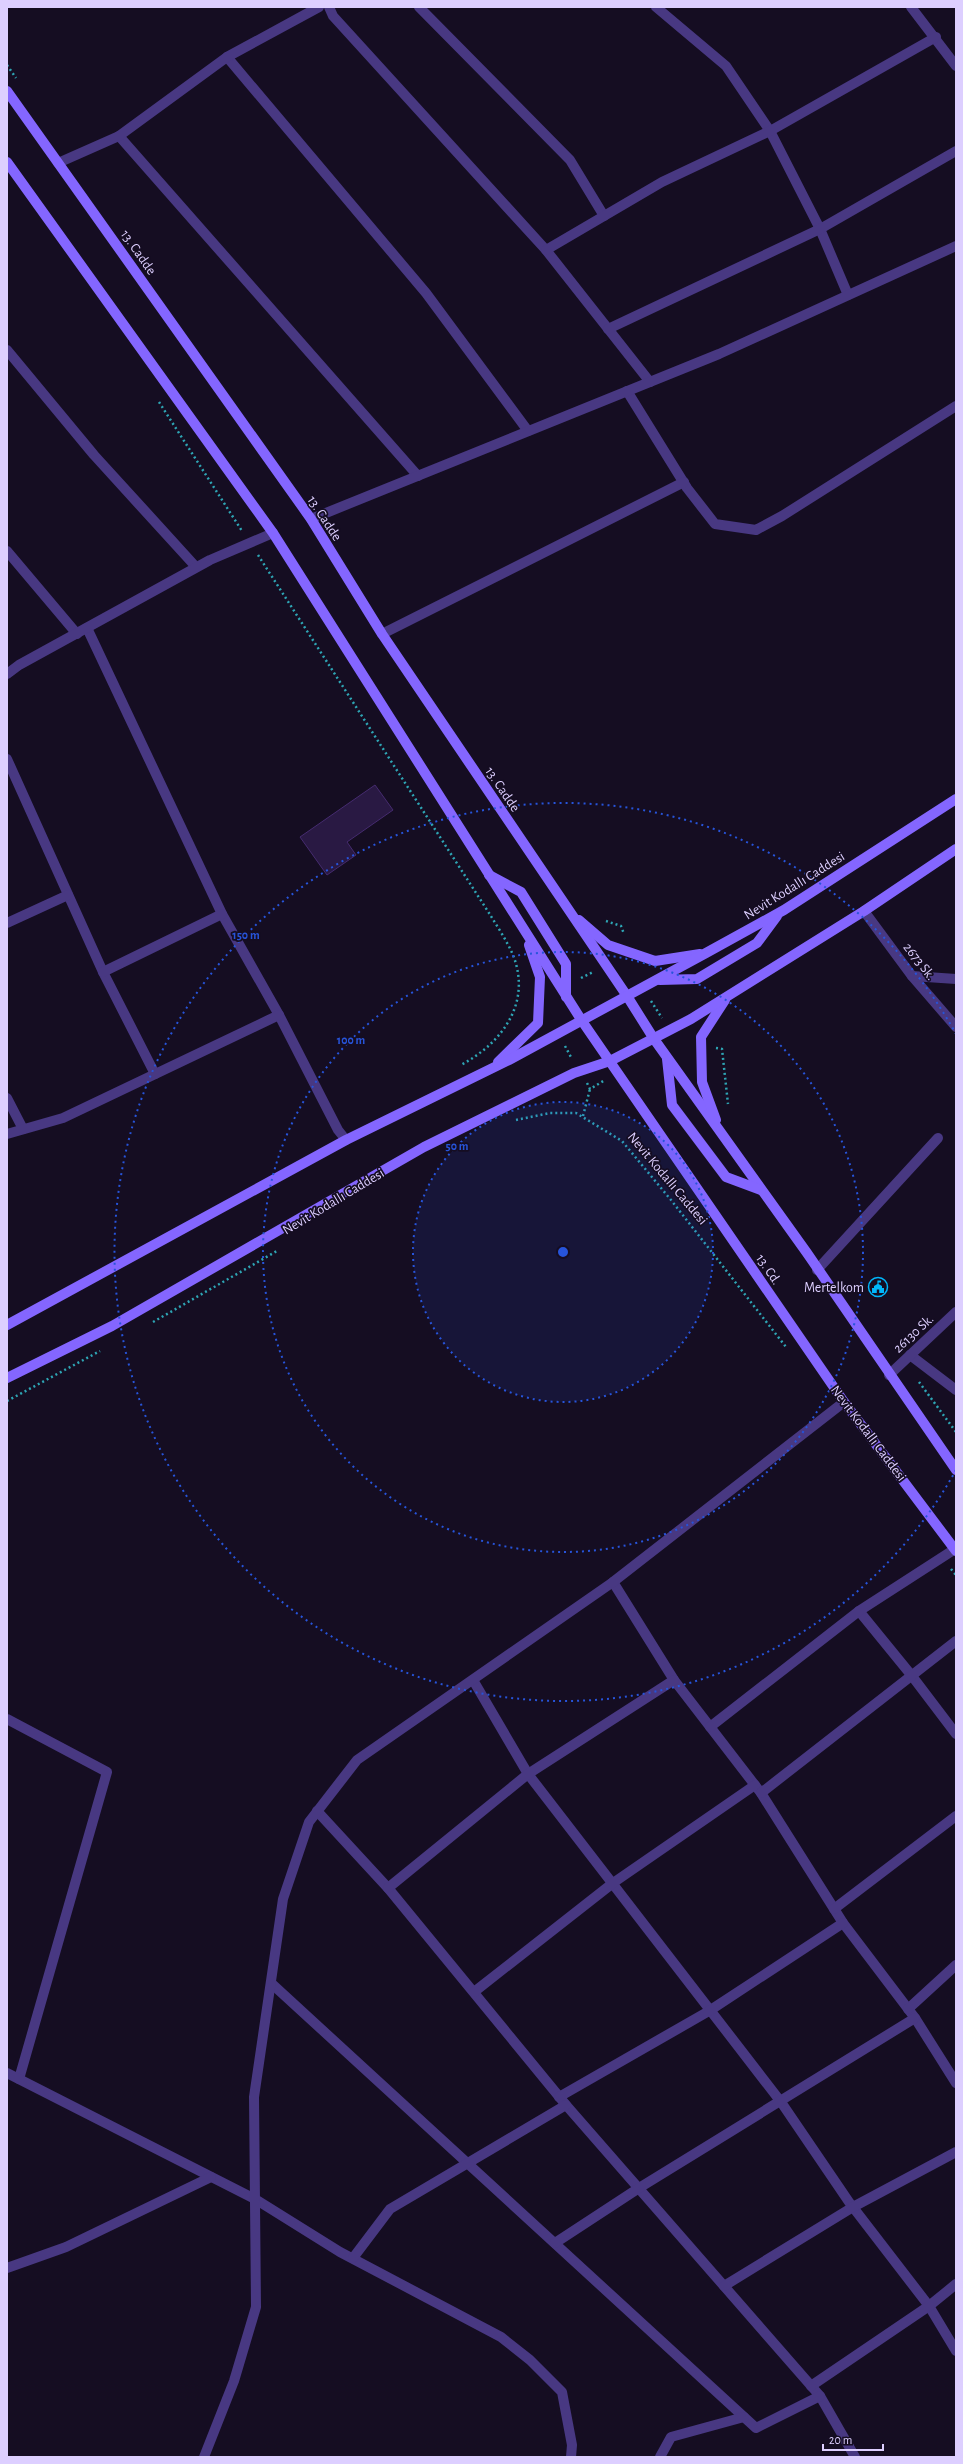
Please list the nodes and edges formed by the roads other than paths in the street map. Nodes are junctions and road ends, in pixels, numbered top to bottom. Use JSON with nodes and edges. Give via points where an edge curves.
{"nodes":[{"id":1,"x":319,"y":7,"type":"edge"},
{"id":2,"x":329,"y":7,"type":"edge"},
{"id":3,"x":419,"y":7,"type":"edge"},
{"id":4,"x":656,"y":7,"type":"edge"},
{"id":5,"x":911,"y":7,"type":"edge"},
{"id":6,"x":936,"y":37,"type":"junction"},
{"id":7,"x":226,"y":58,"type":"junction"},
{"id":8,"x":956,"y":66,"type":"edge"},
{"id":9,"x":7,"y":91,"type":"edge"},
{"id":10,"x":770,"y":131,"type":"junction"},
{"id":11,"x":119,"y":136,"type":"junction"},
{"id":12,"x":956,"y":151,"type":"edge"},
{"id":13,"x":7,"y":162,"type":"edge"},
{"id":14,"x":58,"y":163,"type":"junction"},
{"id":15,"x":604,"y":216,"type":"junction"},
{"id":16,"x":820,"y":229,"type":"junction"},
{"id":17,"x":956,"y":246,"type":"edge"},
{"id":18,"x":546,"y":250,"type":"junction"},
{"id":19,"x":848,"y":295,"type":"junction"},
{"id":20,"x":608,"y":330,"type":"junction"},
{"id":21,"x":7,"y":350,"type":"edge"},
{"id":22,"x":650,"y":382,"type":"junction"},
{"id":23,"x":627,"y":391,"type":"junction"},
{"id":24,"x":956,"y":406,"type":"edge"},
{"id":25,"x":528,"y":431,"type":"junction"},
{"id":26,"x":418,"y":476,"type":"junction"},
{"id":27,"x":684,"y":482,"type":"junction"},
{"id":28,"x":311,"y":519,"type":"junction"},
{"id":29,"x":273,"y":533,"type":"junction"},
{"id":30,"x":7,"y":551,"type":"edge"},
{"id":31,"x":196,"y":568,"type":"junction"},
{"id":32,"x":87,"y":628,"type":"junction"},
{"id":33,"x":77,"y":634,"type":"junction"},
{"id":34,"x":382,"y":634,"type":"junction"},
{"id":35,"x":7,"y":674,"type":"edge"},
{"id":36,"x":7,"y":759,"type":"edge"},
{"id":37,"x":956,"y":800,"type":"edge"},
{"id":38,"x":956,"y":849,"type":"edge"},
{"id":39,"x":488,"y":874,"type":"junction"},
{"id":40,"x":68,"y":894,"type":"junction"},
{"id":41,"x":567,"y":909,"type":"junction"},
{"id":42,"x":864,"y":911,"type":"junction"},
{"id":43,"x":779,"y":913,"type":"junction"},
{"id":44,"x":222,"y":914,"type":"junction"},
{"id":45,"x":7,"y":923,"type":"edge"},
{"id":46,"x":523,"y":928,"type":"junction"},
{"id":47,"x":706,"y":954,"type":"junction"},
{"id":48,"x":103,"y":972,"type":"junction"},
{"id":49,"x":912,"y":976,"type":"junction"},
{"id":50,"x":956,"y":979,"type":"edge"},
{"id":51,"x":658,"y":980,"type":"junction"},
{"id":52,"x":627,"y":996,"type":"junction"},
{"id":53,"x":727,"y":996,"type":"junction"},
{"id":54,"x":566,"y":997,"type":"junction"},
{"id":55,"x":279,"y":1016,"type":"junction"},
{"id":56,"x":582,"y":1021,"type":"junction"},
{"id":57,"x":956,"y":1027,"type":"edge"},
{"id":58,"x":654,"y":1039,"type":"junction"},
{"id":59,"x":667,"y":1057,"type":"junction"},
{"id":60,"x":610,"y":1061,"type":"junction"},
{"id":61,"x":491,"y":1069,"type":"junction"},
{"id":62,"x":155,"y":1074,"type":"junction"},
{"id":63,"x":7,"y":1098,"type":"edge"},
{"id":64,"x":23,"y":1129,"type":"junction"},
{"id":65,"x":7,"y":1134,"type":"edge"},
{"id":66,"x":721,"y":1134,"type":"junction"},
{"id":67,"x":938,"y":1138,"type":"dead end"},
{"id":68,"x":346,"y":1140,"type":"junction"},
{"id":69,"x":761,"y":1190,"type":"junction"},
{"id":70,"x":817,"y":1270,"type":"junction"},
{"id":71,"x":956,"y":1312,"type":"edge"},
{"id":72,"x":7,"y":1325,"type":"edge"},
{"id":73,"x":910,"y":1355,"type":"junction"},
{"id":74,"x":889,"y":1375,"type":"junction"},
{"id":75,"x":7,"y":1378,"type":"edge"},
{"id":76,"x":956,"y":1390,"type":"edge"},
{"id":77,"x":844,"y":1402,"type":"junction"},
{"id":78,"x":956,"y":1470,"type":"edge"},
{"id":79,"x":955,"y":1550,"type":"edge"},
{"id":80,"x":613,"y":1582,"type":"junction"},
{"id":81,"x":859,"y":1611,"type":"junction"},
{"id":82,"x":956,"y":1641,"type":"edge"},
{"id":83,"x":912,"y":1676,"type":"junction"},
{"id":84,"x":473,"y":1680,"type":"junction"},
{"id":85,"x":674,"y":1680,"type":"junction"},
{"id":86,"x":7,"y":1718,"type":"edge"},
{"id":87,"x":710,"y":1727,"type":"junction"},
{"id":88,"x":956,"y":1734,"type":"edge"},
{"id":89,"x":528,"y":1774,"type":"junction"},
{"id":90,"x":754,"y":1785,"type":"junction"},
{"id":91,"x":761,"y":1793,"type":"junction"},
{"id":92,"x":318,"y":1811,"type":"junction"},
{"id":93,"x":956,"y":1816,"type":"edge"},
{"id":94,"x":613,"y":1883,"type":"junction"},
{"id":95,"x":388,"y":1888,"type":"junction"},
{"id":96,"x":834,"y":1909,"type":"junction"},
{"id":97,"x":843,"y":1923,"type":"junction"},
{"id":98,"x":956,"y":1965,"type":"edge"},
{"id":99,"x":270,"y":1983,"type":"junction"},
{"id":100,"x":474,"y":1992,"type":"junction"},
{"id":101,"x":908,"y":2009,"type":"junction"},
{"id":102,"x":708,"y":2011,"type":"junction"},
{"id":103,"x":915,"y":2018,"type":"junction"},
{"id":104,"x":7,"y":2073,"type":"edge"},
{"id":105,"x":18,"y":2079,"type":"junction"},
{"id":106,"x":956,"y":2083,"type":"edge"},
{"id":107,"x":559,"y":2097,"type":"junction"},
{"id":108,"x":781,"y":2102,"type":"junction"},
{"id":109,"x":566,"y":2105,"type":"junction"},
{"id":110,"x":956,"y":2152,"type":"edge"},
{"id":111,"x":468,"y":2163,"type":"junction"},
{"id":112,"x":211,"y":2177,"type":"junction"},
{"id":113,"x":639,"y":2188,"type":"junction"},
{"id":114,"x":255,"y":2199,"type":"junction"},
{"id":115,"x":853,"y":2207,"type":"junction"},
{"id":116,"x":555,"y":2244,"type":"junction"},
{"id":117,"x":353,"y":2258,"type":"junction"},
{"id":118,"x":7,"y":2268,"type":"edge"},
{"id":119,"x":956,"y":2284,"type":"edge"},
{"id":120,"x":724,"y":2286,"type":"junction"},
{"id":121,"x":929,"y":2306,"type":"junction"},
{"id":122,"x":956,"y":2352,"type":"edge"},
{"id":123,"x":811,"y":2386,"type":"junction"},
{"id":124,"x":820,"y":2396,"type":"junction"},
{"id":125,"x":744,"y":2417,"type":"junction"},
{"id":126,"x":204,"y":2457,"type":"edge"},
{"id":127,"x":571,"y":2457,"type":"edge"},
{"id":128,"x":660,"y":2457,"type":"edge"},
{"id":129,"x":855,"y":2457,"type":"edge"}],
"edges":[{"from":1,"to":7,"type":"street"},
{"from":2,"to":18,"type":"street","via":[[333,16]]},
{"from":3,"to":15,"type":"street","via":[[570,160]]},
{"from":4,"to":10,"type":"street","via":[[726,66]]},
{"from":5,"to":6,"type":"street"},
{"from":6,"to":8,"type":"street"},
{"from":6,"to":10,"type":"street"},
{"from":7,"to":11,"type":"street"},
{"from":7,"to":25,"type":"street","via":[[426,293]]},
{"from":9,"to":14,"type":"main road","name":"13. Cadde"},
{"from":10,"to":15,"type":"street","via":[[662,182]]},
{"from":10,"to":16,"type":"street"},
{"from":11,"to":14,"type":"street"},
{"from":11,"to":26,"type":"street"},
{"from":12,"to":16,"type":"street"},
{"from":13,"to":29,"type":"main road"},
{"from":14,"to":28,"type":"main road","name":"13. Cadde"},
{"from":15,"to":18,"type":"street"},
{"from":16,"to":19,"type":"street"},
{"from":16,"to":20,"type":"street"},
{"from":17,"to":19,"type":"street"},
{"from":18,"to":20,"type":"street"},
{"from":19,"to":22,"type":"street"},
{"from":20,"to":22,"type":"street"},
{"from":21,"to":31,"type":"street","via":[[94,455]]},
{"from":22,"to":23,"type":"street"},
{"from":23,"to":25,"type":"street"},
{"from":23,"to":27,"type":"street"},
{"from":24,"to":27,"type":"street","via":[[756,530],[715,524]]},
{"from":25,"to":26,"type":"street"},
{"from":26,"to":28,"type":"street"},
{"from":27,"to":34,"type":"street"},
{"from":28,"to":34,"type":"main road","name":"13. Cadde"},
{"from":29,"to":31,"type":"street"},
{"from":29,"to":39,"type":"main road"},
{"from":30,"to":33,"type":"street"},
{"from":31,"to":32,"type":"street"},
{"from":32,"to":33,"type":"street"},
{"from":32,"to":44,"type":"street"},
{"from":33,"to":35,"type":"street"},
{"from":34,"to":41,"type":"main road","name":"13. Cadde"},
{"from":36,"to":40,"type":"street"},
{"from":37,"to":43,"type":"main road","name":"Nevit Kodallı Caddesi"},
{"from":38,"to":42,"type":"main road","name":"Nevit Kodallı Caddesi"},
{"from":39,"to":46,"type":"main road"},
{"from":39,"to":54,"type":"main road","via":[[520,892],[566,964]]},
{"from":40,"to":45,"type":"street"},
{"from":40,"to":48,"type":"street"},
{"from":41,"to":47,"type":"main road","via":[[608,945],[655,960]]},
{"from":41,"to":52,"type":"main road","name":"13. Cadde"},
{"from":42,"to":49,"type":"street","name":"2673 Sk."},
{"from":42,"to":53,"type":"main road","name":"Nevit Kodallı Caddesi"},
{"from":43,"to":47,"type":"main road","name":"Nevit Kodallı Caddesi"},
{"from":43,"to":51,"type":"main road","via":[[757,943],[697,978]]},
{"from":44,"to":48,"type":"street"},
{"from":44,"to":55,"type":"street"},
{"from":46,"to":54,"type":"main road"},
{"from":46,"to":61,"type":"main road","via":[[540,977],[538,1023]]},
{"from":47,"to":51,"type":"main road","name":"Nevit Kodallı Caddesi"},
{"from":48,"to":62,"type":"street"},
{"from":49,"to":50,"type":"street"},
{"from":49,"to":57,"type":"street","name":"2673 Sk."},
{"from":51,"to":52,"type":"main road","name":"Nevit Kodallı Caddesi"},
{"from":52,"to":56,"type":"main road","name":"Nevit Kodallı Caddesi"},
{"from":52,"to":58,"type":"main road"},
{"from":53,"to":58,"type":"main road","name":"Nevit Kodallı Caddesi"},
{"from":53,"to":66,"type":"main road","via":[[701,1037],[702,1082]]},
{"from":54,"to":56,"type":"main road","name":"13. Cd."},
{"from":55,"to":62,"type":"street"},
{"from":55,"to":68,"type":"street","via":[[338,1130]]},
{"from":56,"to":60,"type":"main road","name":"13. Cd."},
{"from":56,"to":61,"type":"main road","name":"Nevit Kodallı Caddesi"},
{"from":58,"to":59,"type":"main road"},
{"from":58,"to":60,"type":"main road","name":"Nevit Kodallı Caddesi"},
{"from":59,"to":66,"type":"main road"},
{"from":59,"to":69,"type":"main road","via":[[672,1105],[726,1177]]},
{"from":60,"to":75,"type":"main road","name":"Nevit Kodallı Caddesi","via":[[574,1073],[424,1147],[112,1326]]},
{"from":60,"to":77,"type":"main road","name":"13. Cd."},
{"from":61,"to":68,"type":"main road","name":"Nevit Kodallı Caddesi"},
{"from":62,"to":64,"type":"street","via":[[63,1118]]},
{"from":63,"to":64,"type":"street"},
{"from":64,"to":65,"type":"street"},
{"from":66,"to":69,"type":"main road"},
{"from":67,"to":70,"type":"street"},
{"from":68,"to":72,"type":"main road","name":"Nevit Kodallı Caddesi"},
{"from":69,"to":70,"type":"main road"},
{"from":70,"to":74,"type":"main road"},
{"from":71,"to":73,"type":"street","name":"26130 Sk."},
{"from":73,"to":74,"type":"street","name":"26130 Sk."},
{"from":73,"to":76,"type":"street"},
{"from":74,"to":78,"type":"main road"},
{"from":77,"to":79,"type":"main road","name":"13. Cd."},
{"from":77,"to":80,"type":"street"},
{"from":79,"to":81,"type":"street"},
{"from":80,"to":84,"type":"street"},
{"from":80,"to":85,"type":"street"},
{"from":81,"to":83,"type":"street"},
{"from":81,"to":87,"type":"street"},
{"from":82,"to":83,"type":"street"},
{"from":83,"to":88,"type":"street"},
{"from":83,"to":91,"type":"street"},
{"from":84,"to":89,"type":"street"},
{"from":84,"to":92,"type":"street","via":[[358,1760]]},
{"from":85,"to":87,"type":"street"},
{"from":85,"to":89,"type":"street"},
{"from":86,"to":105,"type":"street","via":[[107,1772]]},
{"from":87,"to":90,"type":"street"},
{"from":89,"to":94,"type":"street"},
{"from":89,"to":95,"type":"street"},
{"from":90,"to":91,"type":"street"},
{"from":90,"to":94,"type":"street"},
{"from":91,"to":96,"type":"street"},
{"from":92,"to":95,"type":"street"},
{"from":92,"to":99,"type":"street","via":[[309,1822],[283,1898]]},
{"from":93,"to":96,"type":"street"},
{"from":94,"to":100,"type":"street"},
{"from":94,"to":102,"type":"street"},
{"from":95,"to":100,"type":"street"},
{"from":96,"to":97,"type":"street"},
{"from":97,"to":101,"type":"street"},
{"from":97,"to":102,"type":"street"},
{"from":98,"to":101,"type":"street"},
{"from":99,"to":111,"type":"street"},
{"from":99,"to":114,"type":"street","via":[[254,2096]]},
{"from":100,"to":107,"type":"street"},
{"from":101,"to":103,"type":"street"},
{"from":102,"to":107,"type":"street"},
{"from":102,"to":108,"type":"street"},
{"from":103,"to":106,"type":"street"},
{"from":103,"to":108,"type":"street"},
{"from":104,"to":105,"type":"street"},
{"from":105,"to":112,"type":"street"},
{"from":107,"to":109,"type":"street"},
{"from":108,"to":113,"type":"street"},
{"from":108,"to":115,"type":"street"},
{"from":109,"to":111,"type":"street"},
{"from":109,"to":113,"type":"street"},
{"from":110,"to":115,"type":"street"},
{"from":111,"to":116,"type":"street"},
{"from":111,"to":117,"type":"street","via":[[390,2209]]},
{"from":112,"to":114,"type":"street"},
{"from":112,"to":118,"type":"street","via":[[66,2248]]},
{"from":113,"to":116,"type":"street"},
{"from":113,"to":120,"type":"street"},
{"from":114,"to":117,"type":"street"},
{"from":114,"to":126,"type":"street","via":[[256,2307],[234,2381]]},
{"from":115,"to":120,"type":"street"},
{"from":115,"to":121,"type":"street"},
{"from":116,"to":125,"type":"street"},
{"from":117,"to":127,"type":"street","via":[[501,2337],[530,2360],[562,2392],[572,2445]]},
{"from":119,"to":121,"type":"street"},
{"from":120,"to":123,"type":"street"},
{"from":121,"to":122,"type":"street"},
{"from":121,"to":123,"type":"street"},
{"from":123,"to":124,"type":"street"},
{"from":124,"to":125,"type":"street","via":[[756,2428]]},
{"from":124,"to":129,"type":"street"},
{"from":125,"to":128,"type":"street","via":[[671,2437]]}]}
